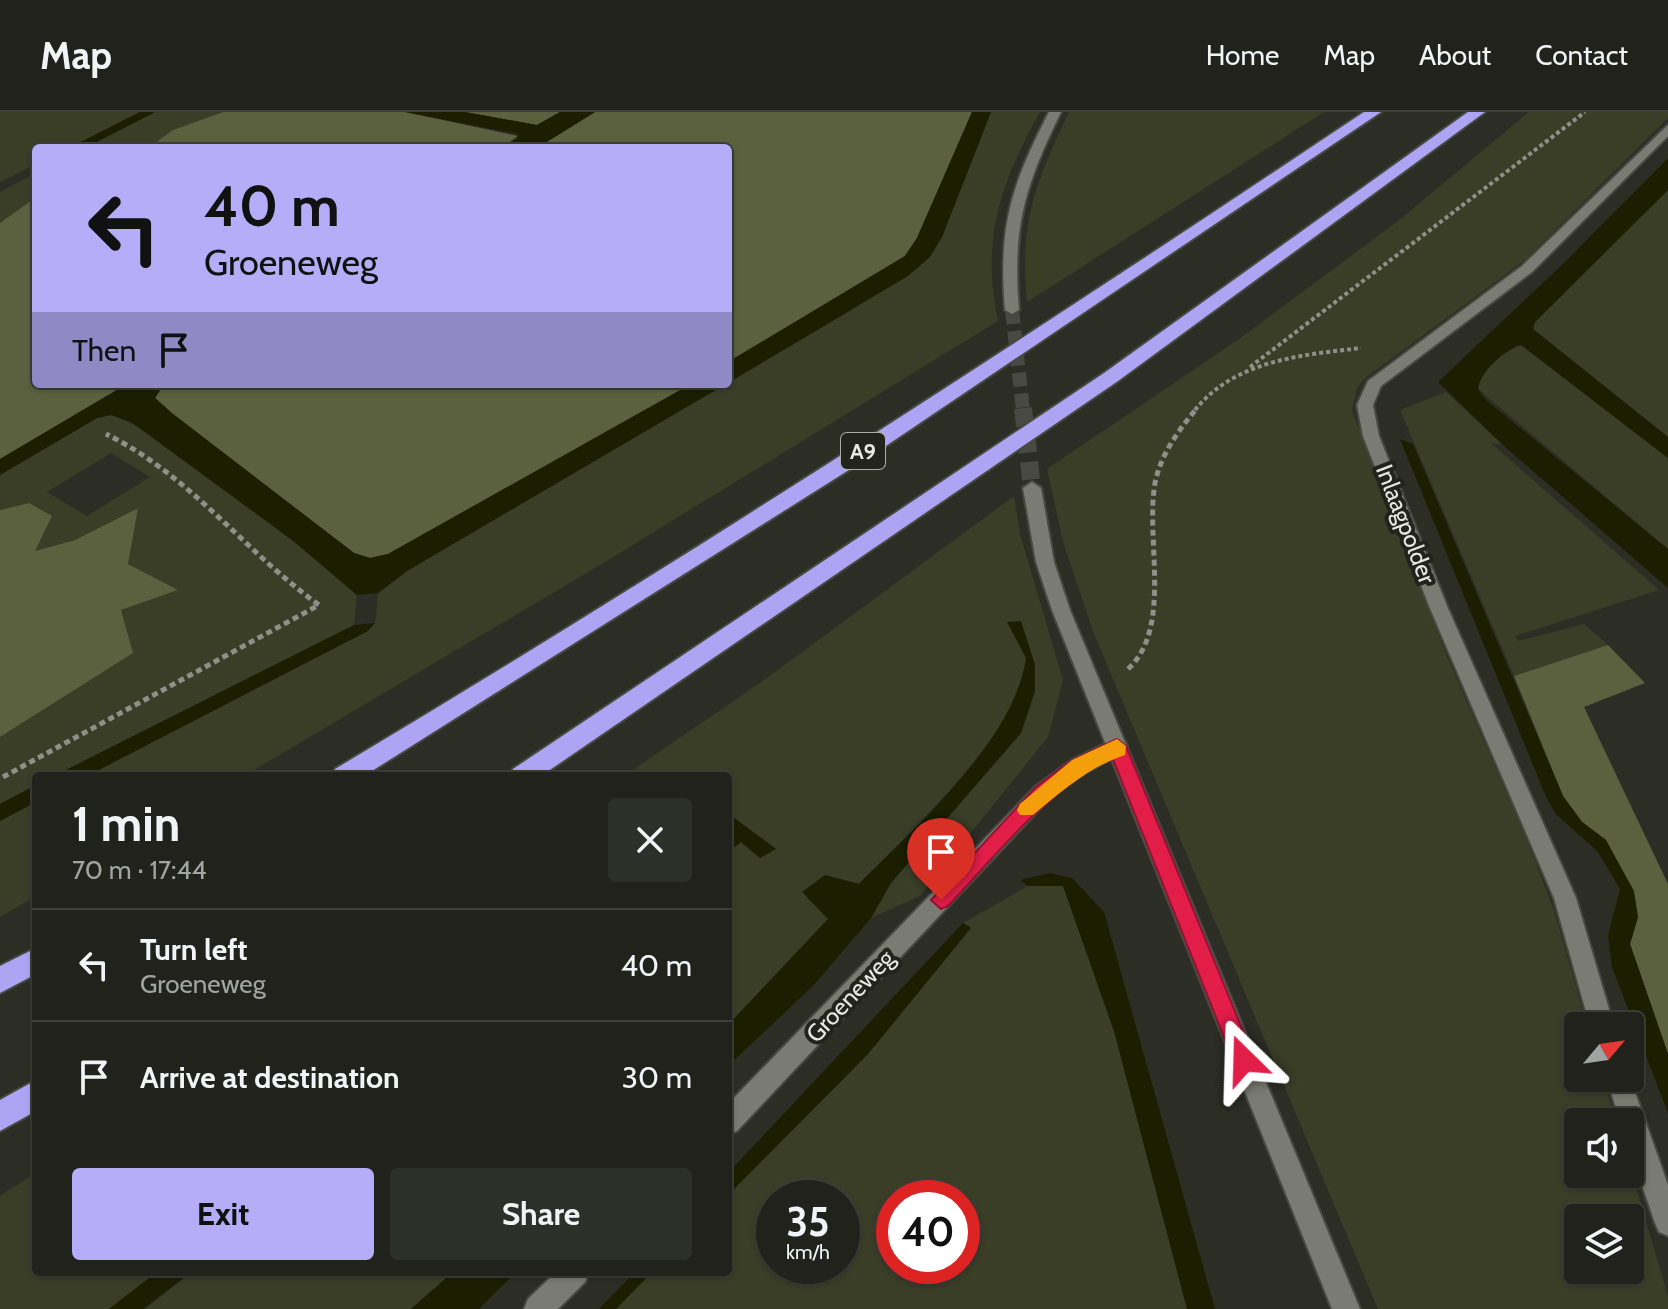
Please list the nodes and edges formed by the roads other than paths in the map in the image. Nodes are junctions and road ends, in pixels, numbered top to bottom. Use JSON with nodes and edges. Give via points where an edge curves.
{"nodes":[{"id":1,"x":1055,"y":112,"type":"edge"},
{"id":2,"x":1374,"y":112,"type":"edge"},
{"id":3,"x":1478,"y":112,"type":"edge"},
{"id":4,"x":1668,"y":129,"type":"edge"},
{"id":5,"x":1012,"y":310,"type":"tunnel mouth"},
{"id":6,"x":1032,"y":488,"type":"tunnel mouth"},
{"id":7,"x":1117,"y":746,"type":"junction"},
{"id":8,"x":351,"y":772,"type":"edge"},
{"id":9,"x":528,"y":772,"type":"edge"},
{"id":10,"x":32,"y":962,"type":"edge"},
{"id":11,"x":0,"y":981,"type":"edge"},
{"id":12,"x":1598,"y":1012,"type":"edge"},
{"id":13,"x":1623,"y":1092,"type":"edge"},
{"id":14,"x":32,"y":1097,"type":"edge"},
{"id":15,"x":0,"y":1117,"type":"edge"},
{"id":16,"x":732,"y":1118,"type":"edge"},
{"id":17,"x":1668,"y":1223,"type":"edge"},
{"id":18,"x":571,"y":1276,"type":"edge"},
{"id":19,"x":538,"y":1309,"type":"edge"},
{"id":20,"x":1346,"y":1309,"type":"edge"}],
"edges":[{"from":1,"to":5,"type":"street","via":[[1011,213],[1006,254]]},
{"from":2,"to":8,"type":"highway","number":"A9","via":[[573,639]]},
{"from":3,"to":9,"type":"highway","via":[[1111,377]]},
{"from":4,"to":12,"type":"street","name":"Inlaagpolder","via":[[1527,269],[1374,384],[1365,405],[1438,606],[1565,898]]},
{"from":6,"to":7,"type":"street","via":[[1045,562]]},
{"from":7,"to":16,"type":"street","name":"Groeneweg","via":[[1043,792]]},
{"from":7,"to":20,"type":"street"},
{"from":10,"to":11,"type":"highway"},
{"from":13,"to":17,"type":"street"},
{"from":14,"to":15,"type":"highway"},
{"from":18,"to":19,"type":"street"}]}
